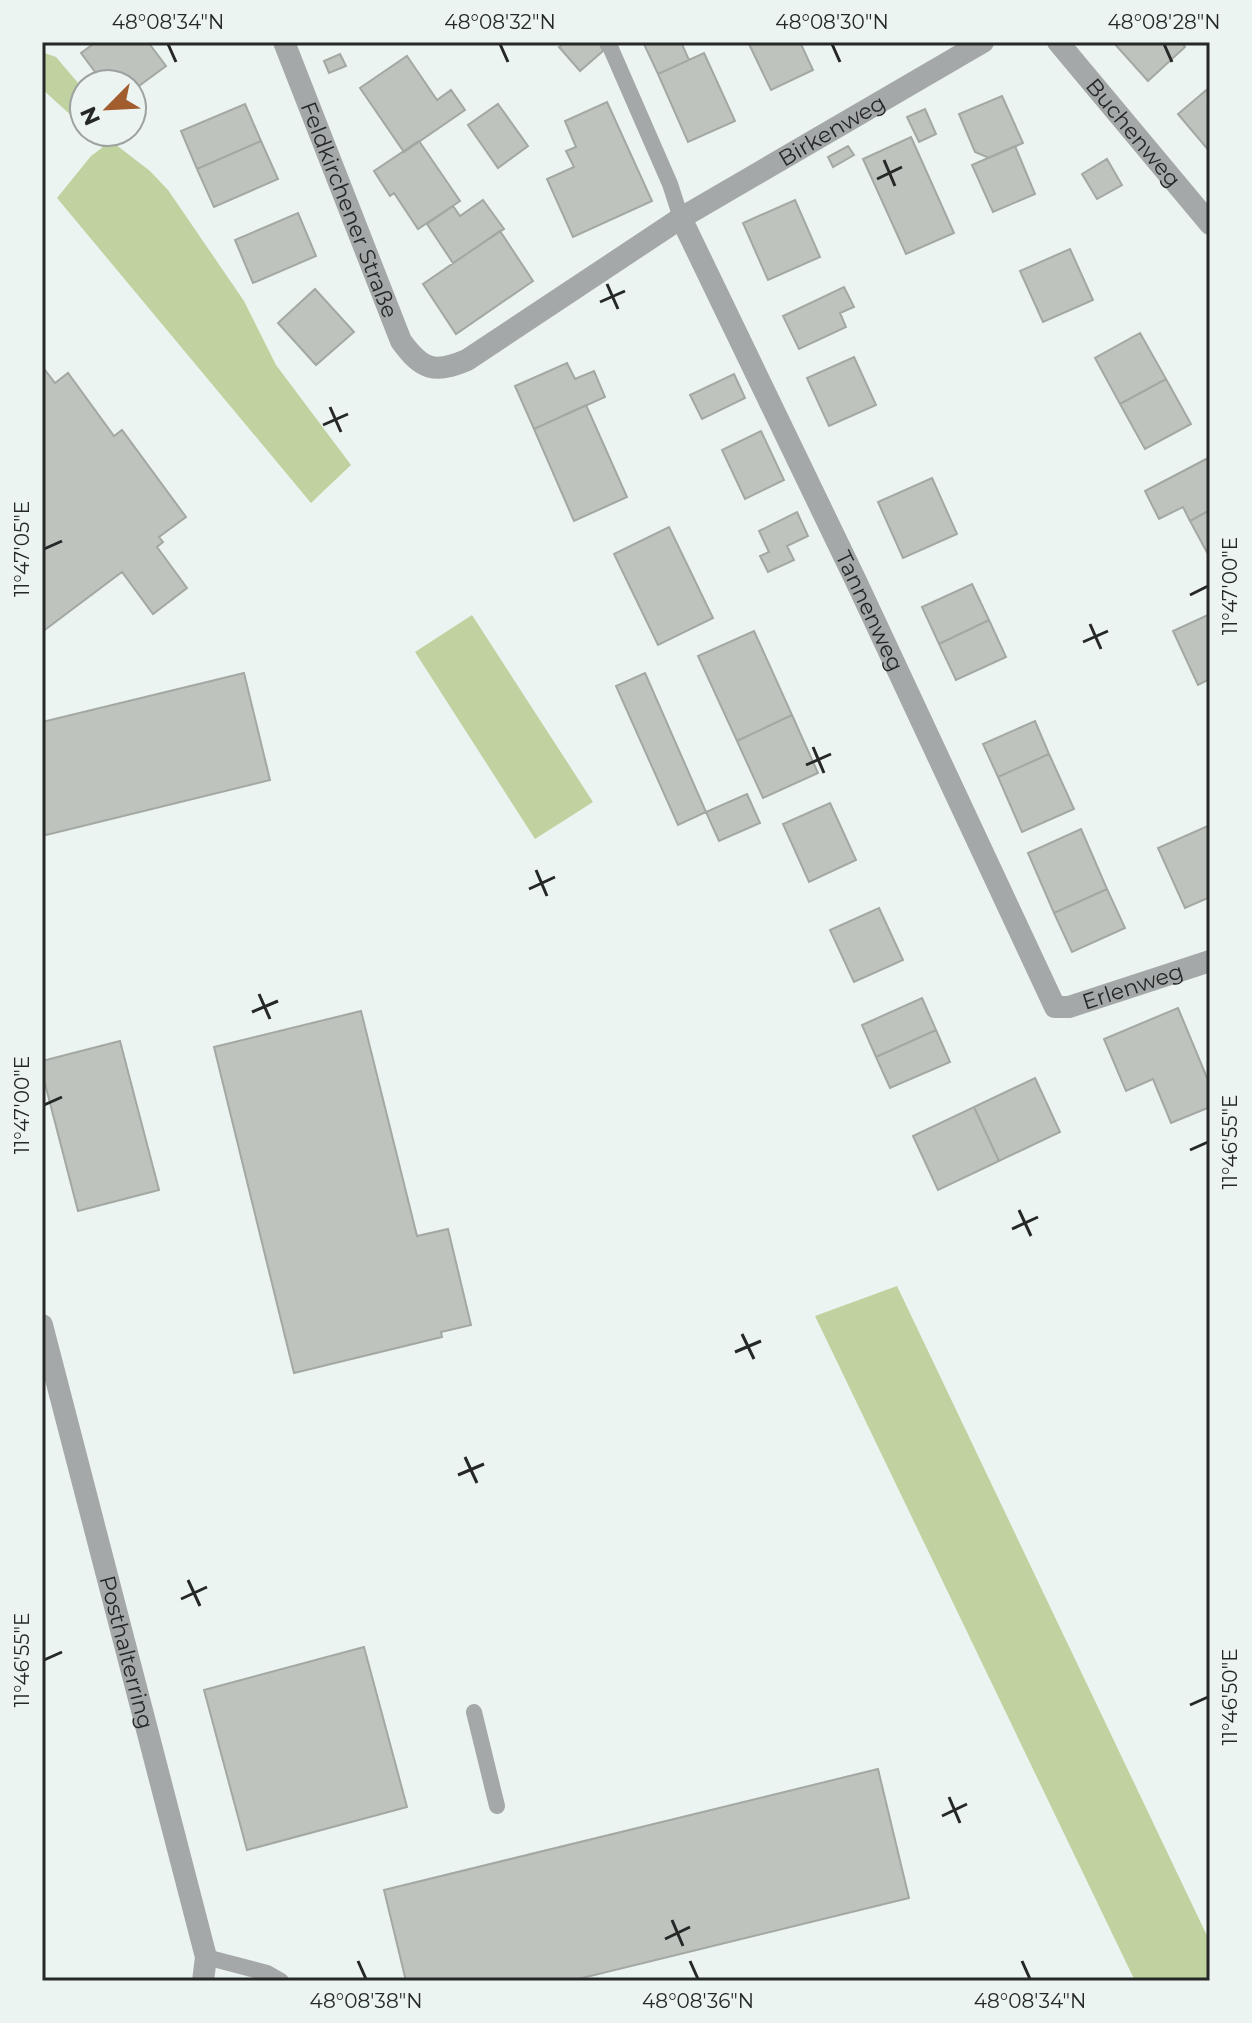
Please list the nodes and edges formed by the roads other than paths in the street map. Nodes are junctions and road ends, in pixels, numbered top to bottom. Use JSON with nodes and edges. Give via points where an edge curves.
{"nodes":[{"id":1,"x":284,"y":42,"type":"edge"},
{"id":2,"x":608,"y":42,"type":"edge"},
{"id":3,"x":983,"y":42,"type":"edge"},
{"id":4,"x":1058,"y":42,"type":"edge"},
{"id":5,"x":681,"y":218,"type":"junction"},
{"id":6,"x":1210,"y":224,"type":"edge"},
{"id":7,"x":430,"y":368,"type":"joint"},
{"id":8,"x":1210,"y":961,"type":"edge"},
{"id":9,"x":1055,"y":1007,"type":"joint"},
{"id":10,"x":42,"y":1325,"type":"edge"},
{"id":11,"x":474,"y":1712,"type":"dead end"},
{"id":12,"x":497,"y":1806,"type":"dead end"},
{"id":13,"x":206,"y":1957,"type":"junction"},
{"id":14,"x":203,"y":1981,"type":"edge"},
{"id":15,"x":281,"y":1981,"type":"edge"}],
"edges":[{"from":1,"to":7,"type":"street","name":"Feldkirchener Straße","via":[[401,341]]},
{"from":2,"to":5,"type":"lane"},
{"from":3,"to":5,"type":"street","name":"Birkenweg"},
{"from":4,"to":6,"type":"street","name":"Buchenweg"},
{"from":5,"to":7,"type":"street","name":"Birkenweg","via":[[467,360]]},
{"from":5,"to":9,"type":"street","name":"Tannenweg"},
{"from":8,"to":9,"type":"street","name":"Erlenweg"},
{"from":10,"to":13,"type":"street","name":"Posthalterring"},
{"from":11,"to":12,"type":"lane"},
{"from":13,"to":14,"type":"street","name":"Posthalterring"},
{"from":13,"to":15,"type":"lane"}]}
